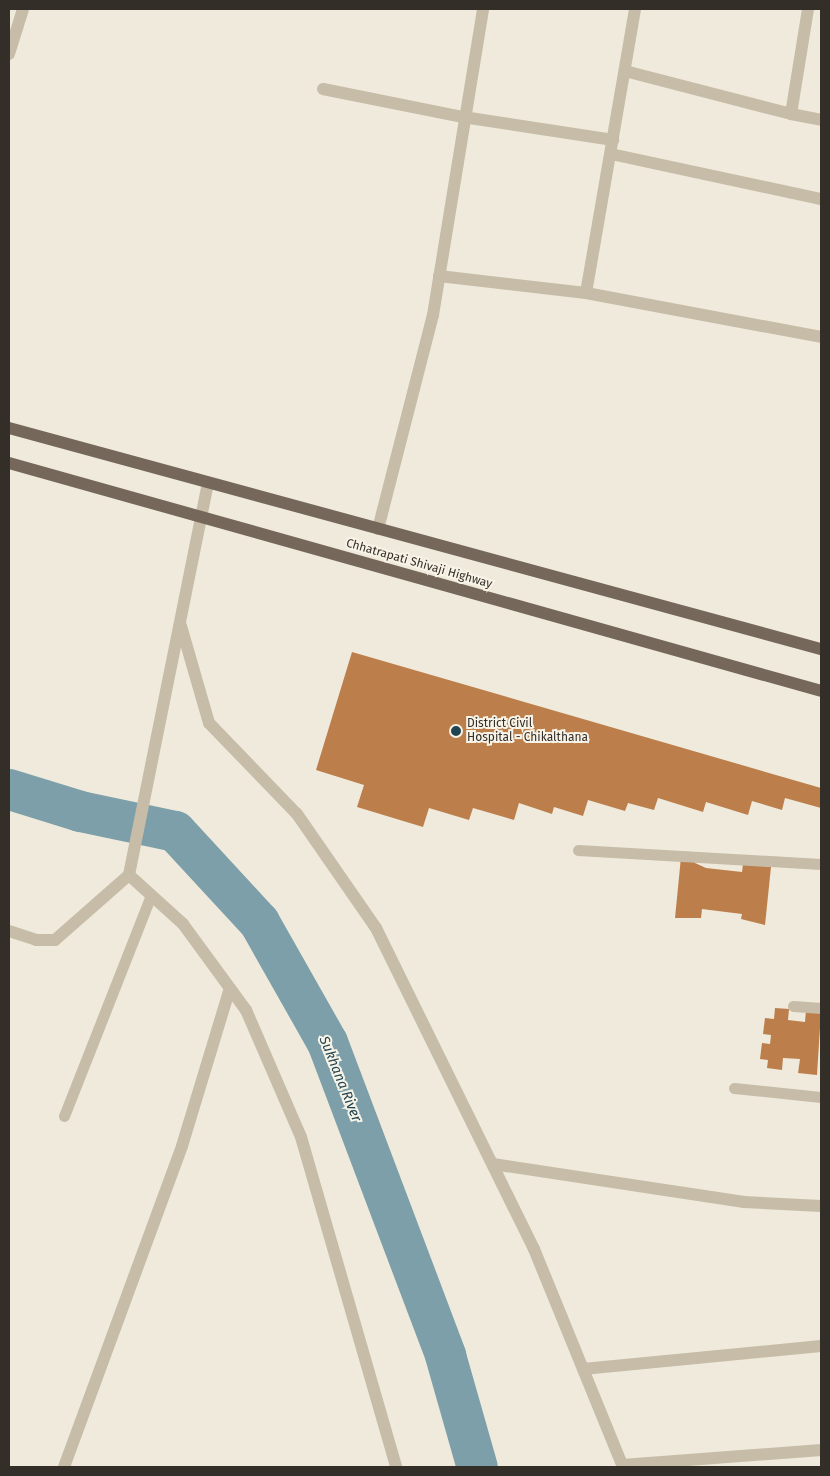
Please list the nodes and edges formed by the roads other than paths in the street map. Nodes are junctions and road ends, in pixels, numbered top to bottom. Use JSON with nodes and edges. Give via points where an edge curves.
{"nodes":[{"id":1,"x":22,"y":9,"type":"edge"},
{"id":2,"x":483,"y":9,"type":"edge"},
{"id":3,"x":634,"y":9,"type":"edge"},
{"id":4,"x":808,"y":9,"type":"edge"},
{"id":5,"x":9,"y":54,"type":"edge"},
{"id":6,"x":624,"y":70,"type":"junction"},
{"id":7,"x":323,"y":89,"type":"dead end"},
{"id":8,"x":791,"y":114,"type":"junction"},
{"id":9,"x":463,"y":117,"type":"junction"},
{"id":10,"x":821,"y":120,"type":"edge"},
{"id":11,"x":613,"y":140,"type":"junction"},
{"id":12,"x":611,"y":154,"type":"junction"},
{"id":13,"x":821,"y":199,"type":"edge"},
{"id":14,"x":439,"y":276,"type":"junction"},
{"id":15,"x":586,"y":293,"type":"junction"},
{"id":16,"x":821,"y":337,"type":"edge"},
{"id":17,"x":9,"y":428,"type":"edge"},
{"id":18,"x":9,"y":463,"type":"edge"},
{"id":19,"x":208,"y":483,"type":"junction"},
{"id":20,"x":203,"y":518,"type":"junction"},
{"id":21,"x":378,"y":529,"type":"junction"},
{"id":22,"x":180,"y":624,"type":"junction"},
{"id":23,"x":821,"y":649,"type":"edge"},
{"id":24,"x":821,"y":690,"type":"edge"},
{"id":25,"x":578,"y":850,"type":"dead end"},
{"id":26,"x":821,"y":864,"type":"edge"},
{"id":27,"x":129,"y":875,"type":"junction"},
{"id":28,"x":151,"y":895,"type":"junction"},
{"id":29,"x":9,"y":932,"type":"edge"},
{"id":30,"x":230,"y":988,"type":"junction"},
{"id":31,"x":793,"y":1006,"type":"dead end"},
{"id":32,"x":821,"y":1008,"type":"edge"},
{"id":33,"x":734,"y":1088,"type":"dead end"},
{"id":34,"x":821,"y":1098,"type":"edge"},
{"id":35,"x":64,"y":1116,"type":"dead end"},
{"id":36,"x":493,"y":1164,"type":"junction"},
{"id":37,"x":821,"y":1206,"type":"edge"},
{"id":38,"x":821,"y":1346,"type":"edge"},
{"id":39,"x":582,"y":1369,"type":"junction"},
{"id":40,"x":821,"y":1450,"type":"edge"},
{"id":41,"x":623,"y":1466,"type":"edge"},
{"id":42,"x":64,"y":1467,"type":"edge"},
{"id":43,"x":396,"y":1467,"type":"edge"}],
"edges":[{"from":1,"to":5,"type":"street"},
{"from":2,"to":9,"type":"street"},
{"from":3,"to":6,"type":"street"},
{"from":4,"to":8,"type":"street"},
{"from":6,"to":8,"type":"street"},
{"from":6,"to":11,"type":"street"},
{"from":7,"to":9,"type":"street"},
{"from":8,"to":10,"type":"street"},
{"from":9,"to":11,"type":"street"},
{"from":9,"to":14,"type":"street"},
{"from":11,"to":12,"type":"street"},
{"from":12,"to":13,"type":"street"},
{"from":12,"to":15,"type":"street"},
{"from":14,"to":15,"type":"street"},
{"from":14,"to":21,"type":"street"},
{"from":15,"to":16,"type":"street"},
{"from":17,"to":19,"type":"main road","name":"Chhatrapati Shivaji Highway"},
{"from":18,"to":20,"type":"main road","name":"Chhatrapati Shivaji Highway"},
{"from":19,"to":20,"type":"street"},
{"from":19,"to":21,"type":"main road","name":"Chhatrapati Shivaji Highway"},
{"from":20,"to":22,"type":"street"},
{"from":20,"to":24,"type":"main road","name":"Chhatrapati Shivaji Highway"},
{"from":21,"to":23,"type":"main road","name":"Chhatrapati Shivaji Highway"},
{"from":22,"to":27,"type":"street"},
{"from":22,"to":36,"type":"street","via":[[209,723],[297,814],[376,928]]},
{"from":25,"to":26,"type":"lane"},
{"from":27,"to":28,"type":"street"},
{"from":27,"to":29,"type":"street","via":[[56,940],[36,940]]},
{"from":28,"to":30,"type":"street","via":[[183,924]]},
{"from":28,"to":35,"type":"lane"},
{"from":30,"to":42,"type":"street","via":[[182,1146]]},
{"from":30,"to":43,"type":"street","via":[[246,1010],[301,1137]]},
{"from":31,"to":32,"type":"lane"},
{"from":33,"to":34,"type":"lane"},
{"from":36,"to":37,"type":"street","via":[[744,1202]]},
{"from":36,"to":39,"type":"street","via":[[534,1249]]},
{"from":38,"to":39,"type":"street"},
{"from":39,"to":41,"type":"street"},
{"from":40,"to":41,"type":"street"}]}
